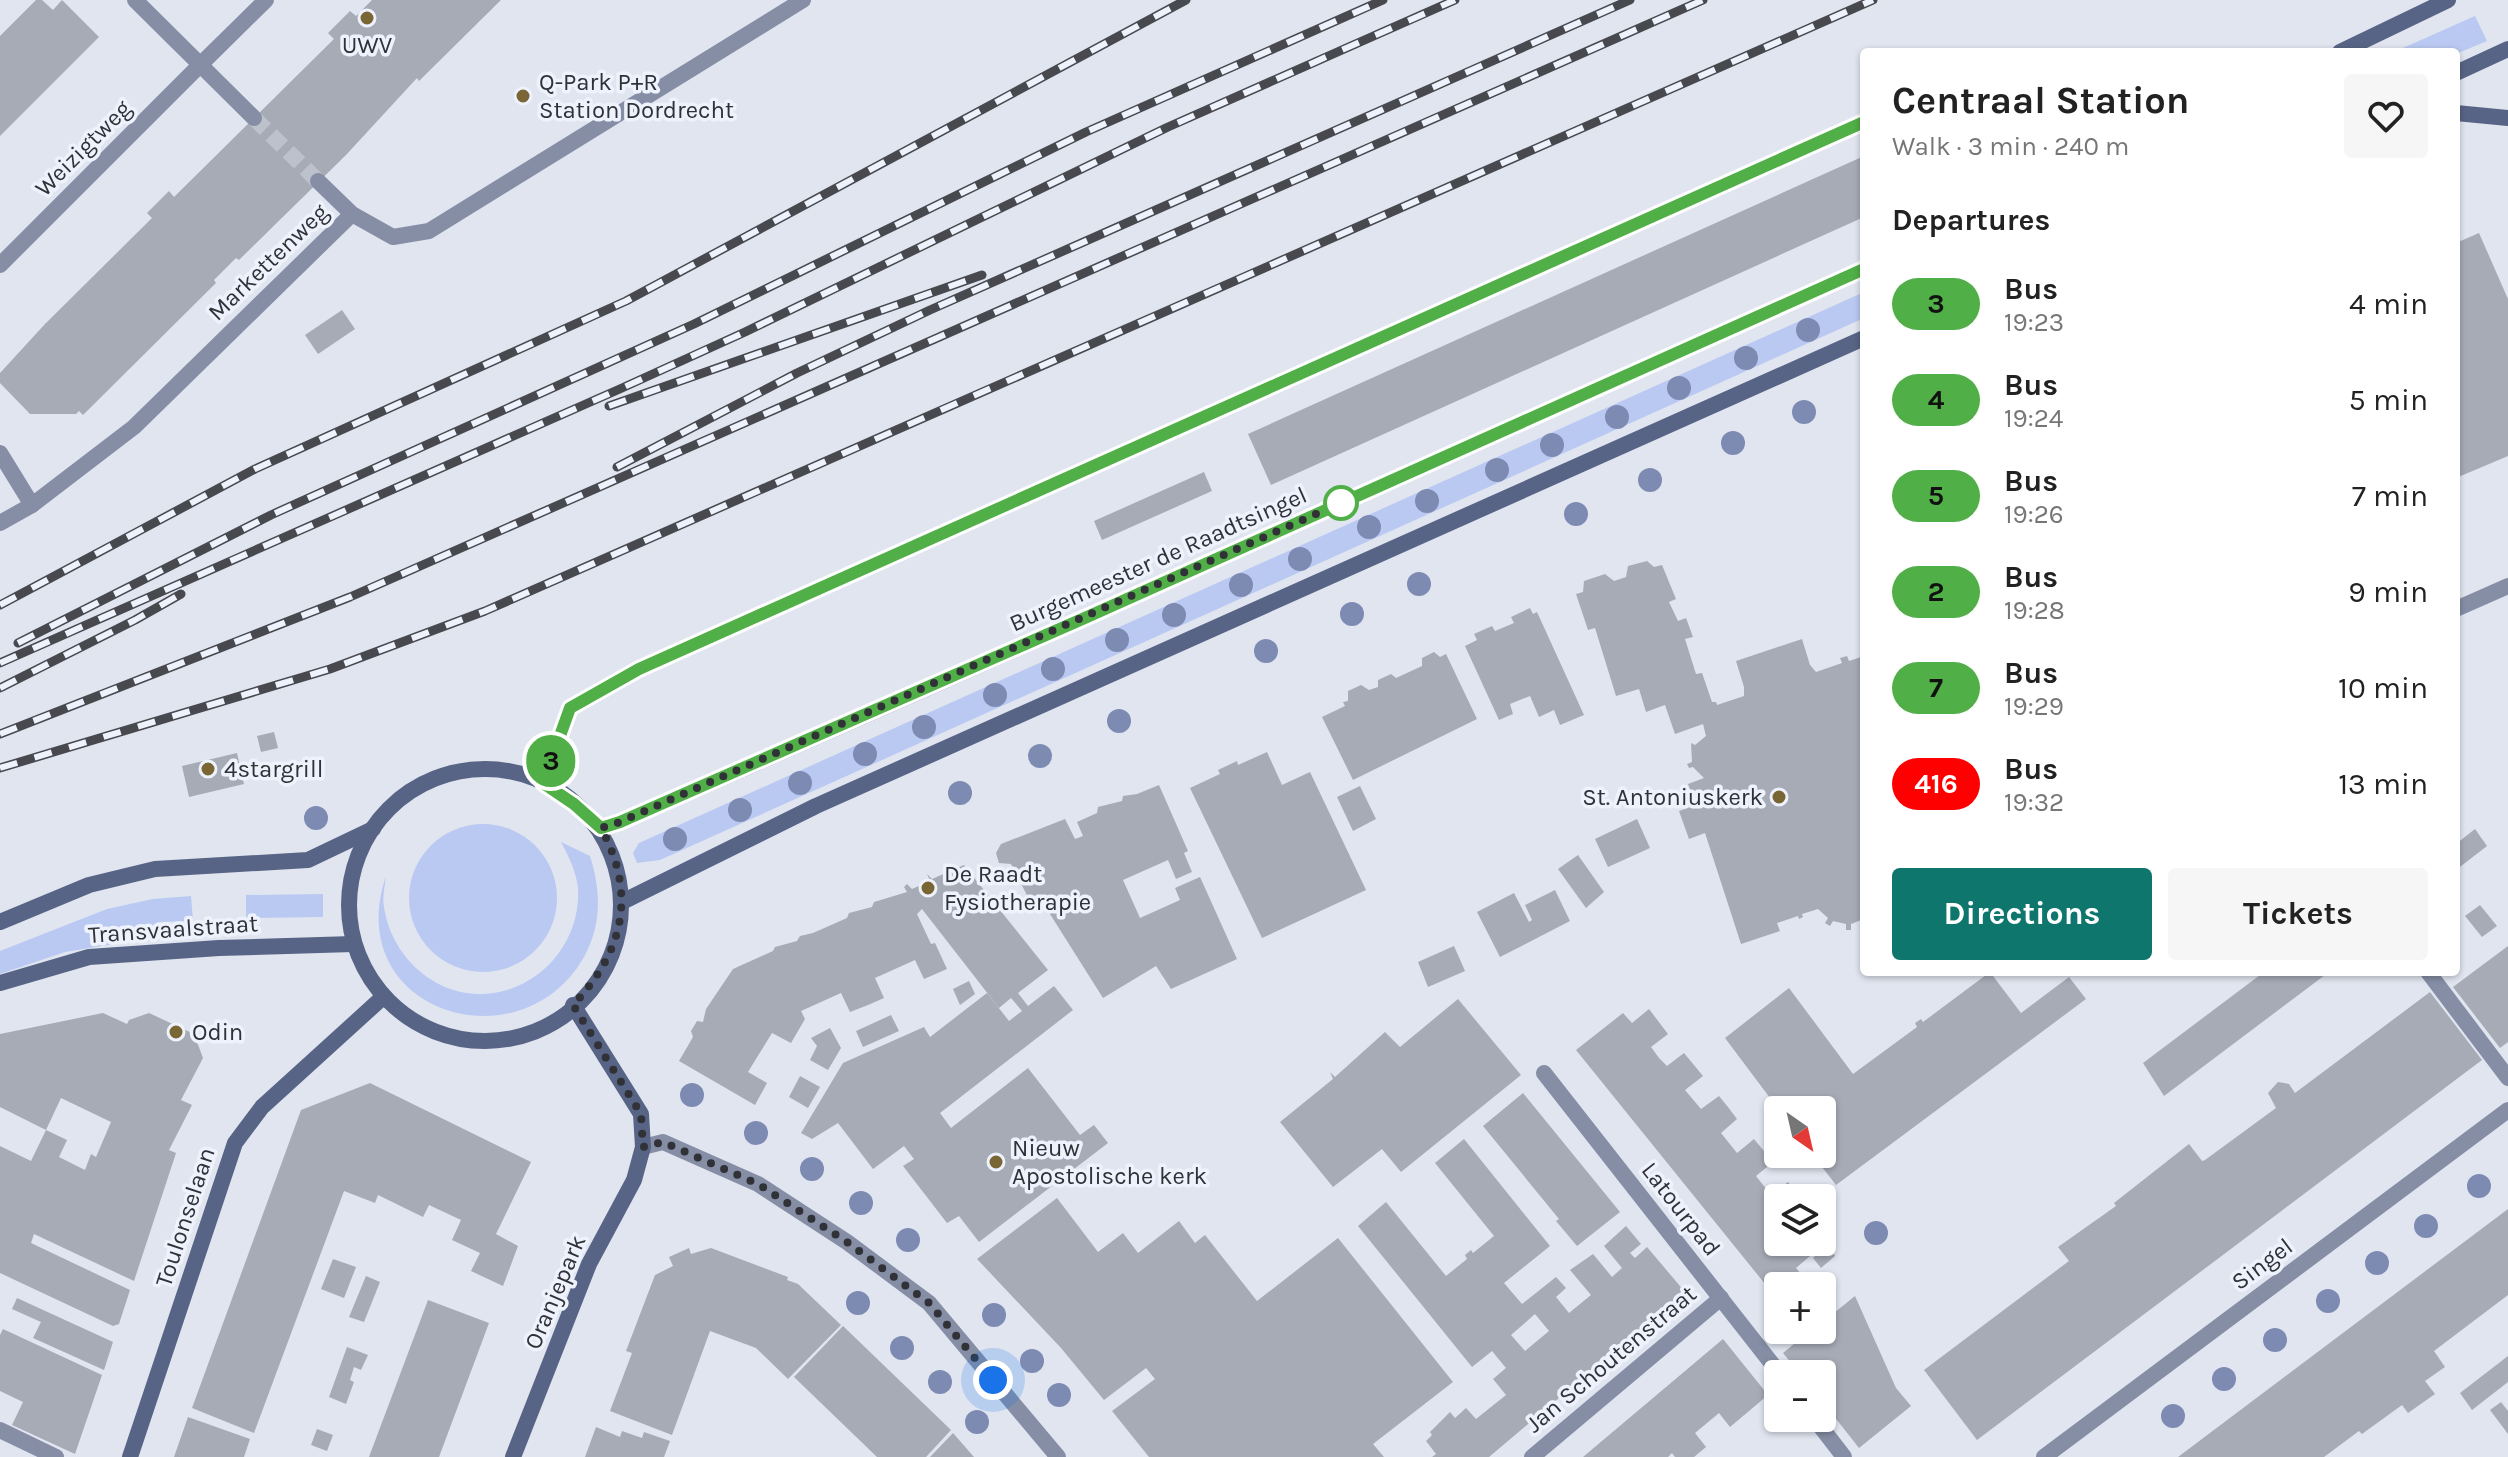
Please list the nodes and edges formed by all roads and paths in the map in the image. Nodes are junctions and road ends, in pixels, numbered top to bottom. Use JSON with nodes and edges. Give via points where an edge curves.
{"nodes":[{"id":1,"x":135,"y":0,"type":"edge"},
{"id":2,"x":266,"y":0,"type":"edge"},
{"id":3,"x":803,"y":0,"type":"edge"},
{"id":4,"x":2448,"y":0,"type":"edge"},
{"id":5,"x":2348,"y":48,"type":"edge"},
{"id":6,"x":2508,"y":49,"type":"edge"},
{"id":7,"x":200,"y":65,"type":"junction"},
{"id":8,"x":2460,"y":71,"type":"edge"},
{"id":9,"x":2460,"y":113,"type":"edge"},
{"id":10,"x":254,"y":118,"type":"tunnel mouth"},
{"id":11,"x":2508,"y":118,"type":"edge"},
{"id":12,"x":1860,"y":124,"type":"edge"},
{"id":13,"x":318,"y":181,"type":"tunnel mouth"},
{"id":14,"x":352,"y":214,"type":"junction"},
{"id":15,"x":0,"y":265,"type":"edge"},
{"id":16,"x":1860,"y":271,"type":"edge"},
{"id":17,"x":1860,"y":340,"type":"edge"},
{"id":18,"x":0,"y":453,"type":"edge"},
{"id":19,"x":32,"y":505,"type":"junction"},
{"id":20,"x":0,"y":523,"type":"edge"},
{"id":21,"x":2508,"y":586,"type":"edge"},
{"id":22,"x":2460,"y":607,"type":"edge"},
{"id":23,"x":543,"y":783,"type":"junction"},
{"id":24,"x":601,"y":828,"type":"junction"},
{"id":25,"x":373,"y":829,"type":"junction"},
{"id":26,"x":622,"y":902,"type":"junction"},
{"id":27,"x":0,"y":922,"type":"edge"},
{"id":28,"x":353,"y":944,"type":"junction"},
{"id":29,"x":2431,"y":976,"type":"edge"},
{"id":30,"x":0,"y":983,"type":"edge"},
{"id":31,"x":382,"y":998,"type":"junction"},
{"id":32,"x":573,"y":1005,"type":"junction"},
{"id":33,"x":1544,"y":1073,"type":"dead end"},
{"id":34,"x":2508,"y":1078,"type":"edge"},
{"id":35,"x":2507,"y":1113,"type":"edge"},
{"id":36,"x":643,"y":1147,"type":"junction"},
{"id":37,"x":1721,"y":1298,"type":"junction"},
{"id":38,"x":1769,"y":1360,"type":"edge"},
{"id":39,"x":0,"y":1430,"type":"edge"},
{"id":40,"x":1825,"y":1432,"type":"edge"},
{"id":41,"x":56,"y":1457,"type":"edge"},
{"id":42,"x":130,"y":1457,"type":"edge"},
{"id":43,"x":513,"y":1457,"type":"edge"},
{"id":44,"x":1058,"y":1457,"type":"edge"},
{"id":45,"x":1532,"y":1457,"type":"edge"},
{"id":46,"x":1844,"y":1457,"type":"edge"},
{"id":47,"x":2044,"y":1457,"type":"edge"}],
"edges":[{"from":1,"to":7,"type":"street"},
{"from":2,"to":7,"type":"street","name":"Weizigtweg"},
{"from":3,"to":14,"type":"street","name":"Markettenweg","via":[[429,231],[393,237]]},
{"from":4,"to":5,"type":"main road"},
{"from":6,"to":8,"type":"main road"},
{"from":7,"to":10,"type":"street"},
{"from":7,"to":15,"type":"street","name":"Weizigtweg"},
{"from":9,"to":11,"type":"main road"},
{"from":12,"to":23,"type":"street","via":[[639,669],[570,708]]},
{"from":13,"to":14,"type":"street"},
{"from":14,"to":19,"type":"street","name":"Markettenweg","via":[[134,427]]},
{"from":16,"to":24,"type":"main road","name":"Burgemeester de Raadtsingel"},
{"from":17,"to":26,"type":"main road","via":[[816,806]]},
{"from":18,"to":19,"type":"street"},
{"from":19,"to":20,"type":"street","name":"Markettenweg"},
{"from":21,"to":22,"type":"street"},
{"from":23,"to":24,"type":"main road"},
{"from":23,"to":25,"type":"main road","via":[[481,768],[439,776],[402,796]]},
{"from":24,"to":26,"type":"main road","via":[[613,851]]},
{"from":25,"to":27,"type":"main road","name":"Transvaalstraat","via":[[308,860],[155,869],[89,885]]},
{"from":25,"to":28,"type":"main road","via":[[350,894]]},
{"from":26,"to":32,"type":"main road","via":[[608,959]]},
{"from":28,"to":30,"type":"main road","name":"Transvaalstraat","via":[[89,957]]},
{"from":28,"to":31,"type":"main road"},
{"from":29,"to":34,"type":"street"},
{"from":31,"to":32,"type":"main road","via":[[441,1036],[488,1042],[534,1031]]},
{"from":31,"to":42,"type":"main road","name":"Toulonselaan","via":[[262,1107],[235,1143]]},
{"from":32,"to":36,"type":"main road","via":[[641,1114]]},
{"from":33,"to":37,"type":"street","name":"Latourpad"},
{"from":35,"to":47,"type":"street","name":"Singel"},
{"from":36,"to":43,"type":"main road","name":"Oranjepark","via":[[634,1180],[589,1264]]},
{"from":36,"to":44,"type":"street","via":[[663,1142],[758,1184],[917,1294]]},
{"from":37,"to":38,"type":"street","name":"Latourpad"},
{"from":37,"to":45,"type":"street","name":"Jan Schoutenstraat"},
{"from":39,"to":41,"type":"street"},
{"from":40,"to":46,"type":"street"}]}
